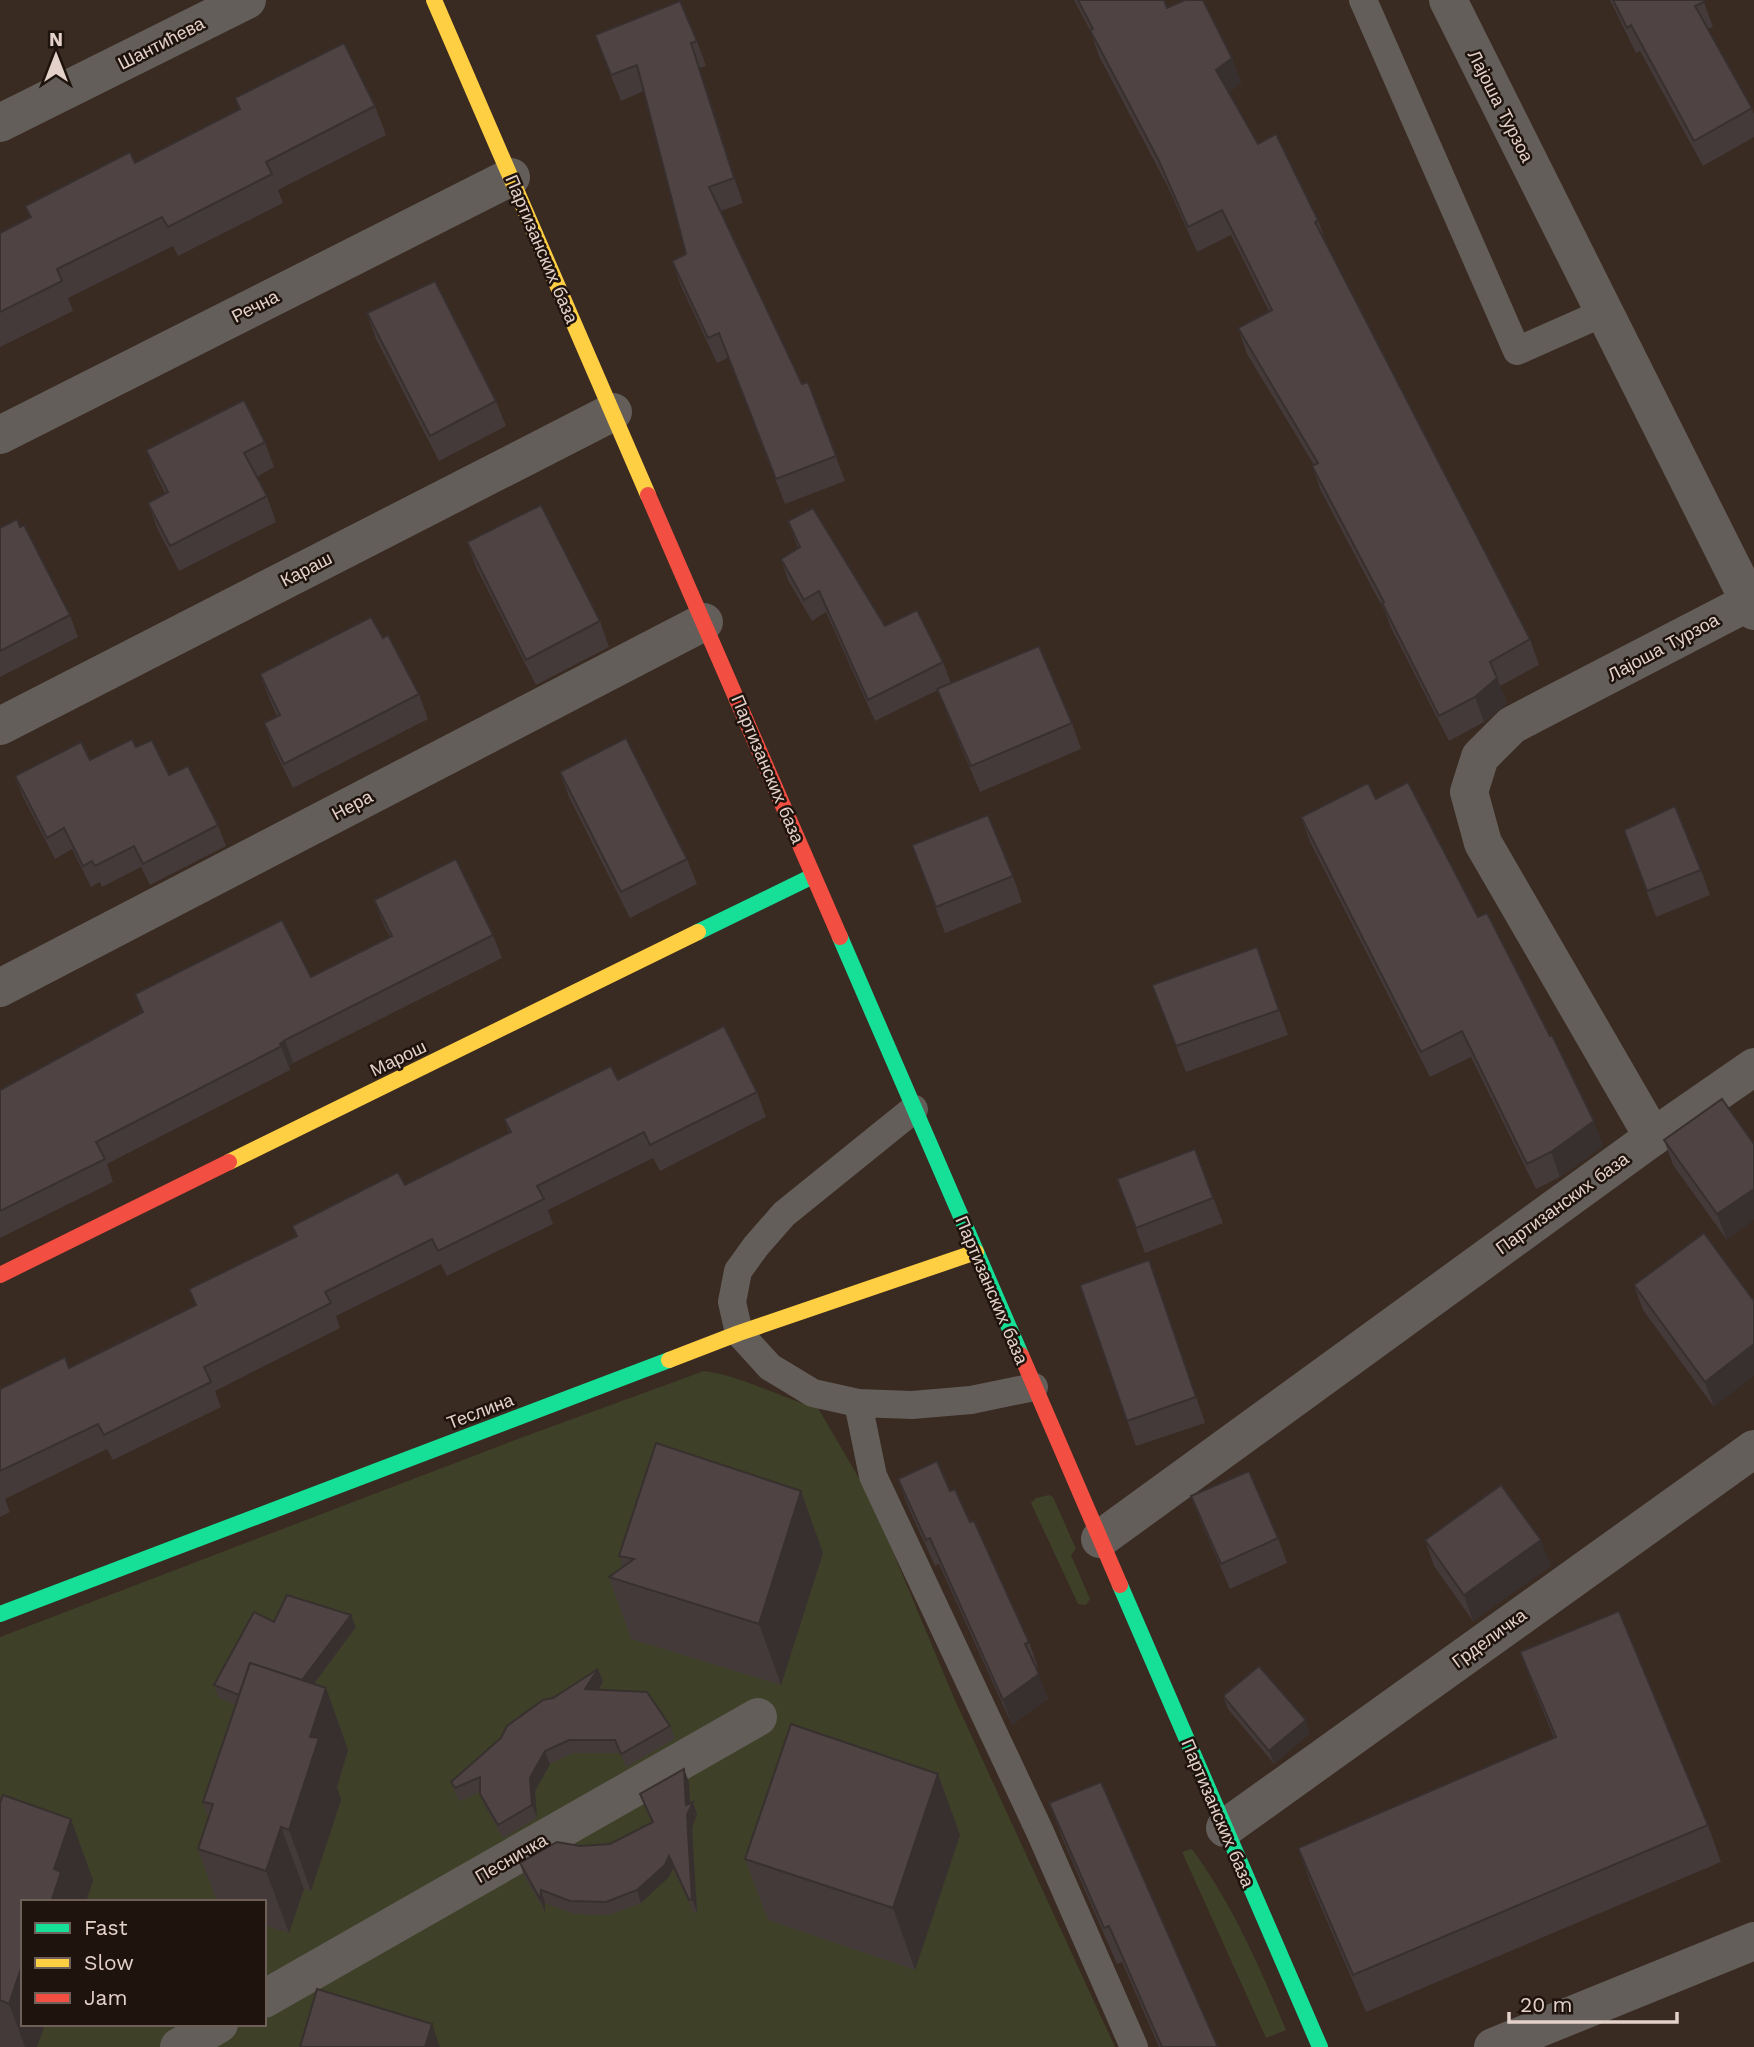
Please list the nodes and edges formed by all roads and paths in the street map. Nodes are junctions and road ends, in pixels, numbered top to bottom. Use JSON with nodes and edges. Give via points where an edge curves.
{"nodes":[{"id":1,"x":247,"y":0,"type":"edge"},
{"id":2,"x":434,"y":0,"type":"edge"},
{"id":3,"x":1363,"y":0,"type":"edge"},
{"id":4,"x":1448,"y":0,"type":"edge"},
{"id":5,"x":0,"y":123,"type":"edge"},
{"id":6,"x":511,"y":177,"type":"junction"},
{"id":7,"x":1605,"y":313,"type":"junction"},
{"id":8,"x":613,"y":412,"type":"junction"},
{"id":9,"x":0,"y":435,"type":"edge"},
{"id":10,"x":1751,"y":607,"type":"edge"},
{"id":11,"x":704,"y":622,"type":"junction"},
{"id":12,"x":0,"y":726,"type":"edge"},
{"id":13,"x":814,"y":876,"type":"junction"},
{"id":14,"x":0,"y":988,"type":"edge"},
{"id":15,"x":1754,"y":1067,"type":"edge"},
{"id":16,"x":914,"y":1109,"type":"junction"},
{"id":17,"x":1653,"y":1137,"type":"junction"},
{"id":18,"x":976,"y":1252,"type":"junction"},
{"id":19,"x":0,"y":1275,"type":"edge"},
{"id":20,"x":739,"y":1333,"type":"junction"},
{"id":21,"x":1034,"y":1387,"type":"junction"},
{"id":22,"x":858,"y":1403,"type":"junction"},
{"id":23,"x":1754,"y":1449,"type":"edge"},
{"id":24,"x":1100,"y":1539,"type":"junction"},
{"id":25,"x":0,"y":1614,"type":"edge"},
{"id":26,"x":758,"y":1717,"type":"dead end"},
{"id":27,"x":1225,"y":1828,"type":"junction"},
{"id":28,"x":1754,"y":1941,"type":"edge"},
{"id":29,"x":266,"y":1998,"type":"edge"},
{"id":30,"x":216,"y":2026,"type":"edge"},
{"id":31,"x":179,"y":2047,"type":"edge"},
{"id":32,"x":1134,"y":2047,"type":"edge"},
{"id":33,"x":1320,"y":2047,"type":"edge"},
{"id":34,"x":1493,"y":2047,"type":"edge"}],
"edges":[{"from":1,"to":5,"type":"street","name":"Шантићева"},
{"from":2,"to":6,"type":"street","name":"Партизанских база"},
{"from":3,"to":7,"type":"lane","via":[[1517,351]]},
{"from":4,"to":7,"type":"street","name":"Лајоша Турзоа"},
{"from":6,"to":8,"type":"street","name":"Партизанских база"},
{"from":6,"to":9,"type":"street","name":"Речна"},
{"from":7,"to":10,"type":"street","name":"Лајоша Турзоа"},
{"from":8,"to":11,"type":"street","name":"Партизанских база"},
{"from":8,"to":12,"type":"street","name":"Караш"},
{"from":10,"to":17,"type":"street","name":"Лајоша Турзоа","via":[[1512,725],[1480,757],[1469,792],[1483,843]]},
{"from":11,"to":13,"type":"street","name":"Партизанских база"},
{"from":11,"to":14,"type":"street","name":"Нера"},
{"from":13,"to":16,"type":"street","name":"Партизанских база"},
{"from":13,"to":19,"type":"street","name":"Марош"},
{"from":15,"to":17,"type":"street","name":"Партизанских база"},
{"from":16,"to":18,"type":"street","name":"Партизанских база"},
{"from":16,"to":20,"type":"lane","via":[[784,1214],[756,1246],[738,1271],[732,1302]]},
{"from":17,"to":24,"type":"street","name":"Партизанских база"},
{"from":18,"to":20,"type":"street","name":"Теслина"},
{"from":18,"to":21,"type":"street","name":"Партизанских база"},
{"from":20,"to":22,"type":"lane","via":[[770,1367],[814,1393]]},
{"from":20,"to":25,"type":"street","name":"Теслина"},
{"from":21,"to":22,"type":"lane","via":[[971,1400]]},
{"from":21,"to":24,"type":"street","name":"Партизанских база"},
{"from":22,"to":32,"type":"lane","via":[[873,1476]]},
{"from":23,"to":27,"type":"street","name":"Грделичка"},
{"from":24,"to":27,"type":"street","name":"Партизанских база"},
{"from":26,"to":29,"type":"street","name":"Песничка"},
{"from":27,"to":33,"type":"street","name":"Партизанских база"},
{"from":28,"to":34,"type":"street"},
{"from":30,"to":31,"type":"street"}]}
